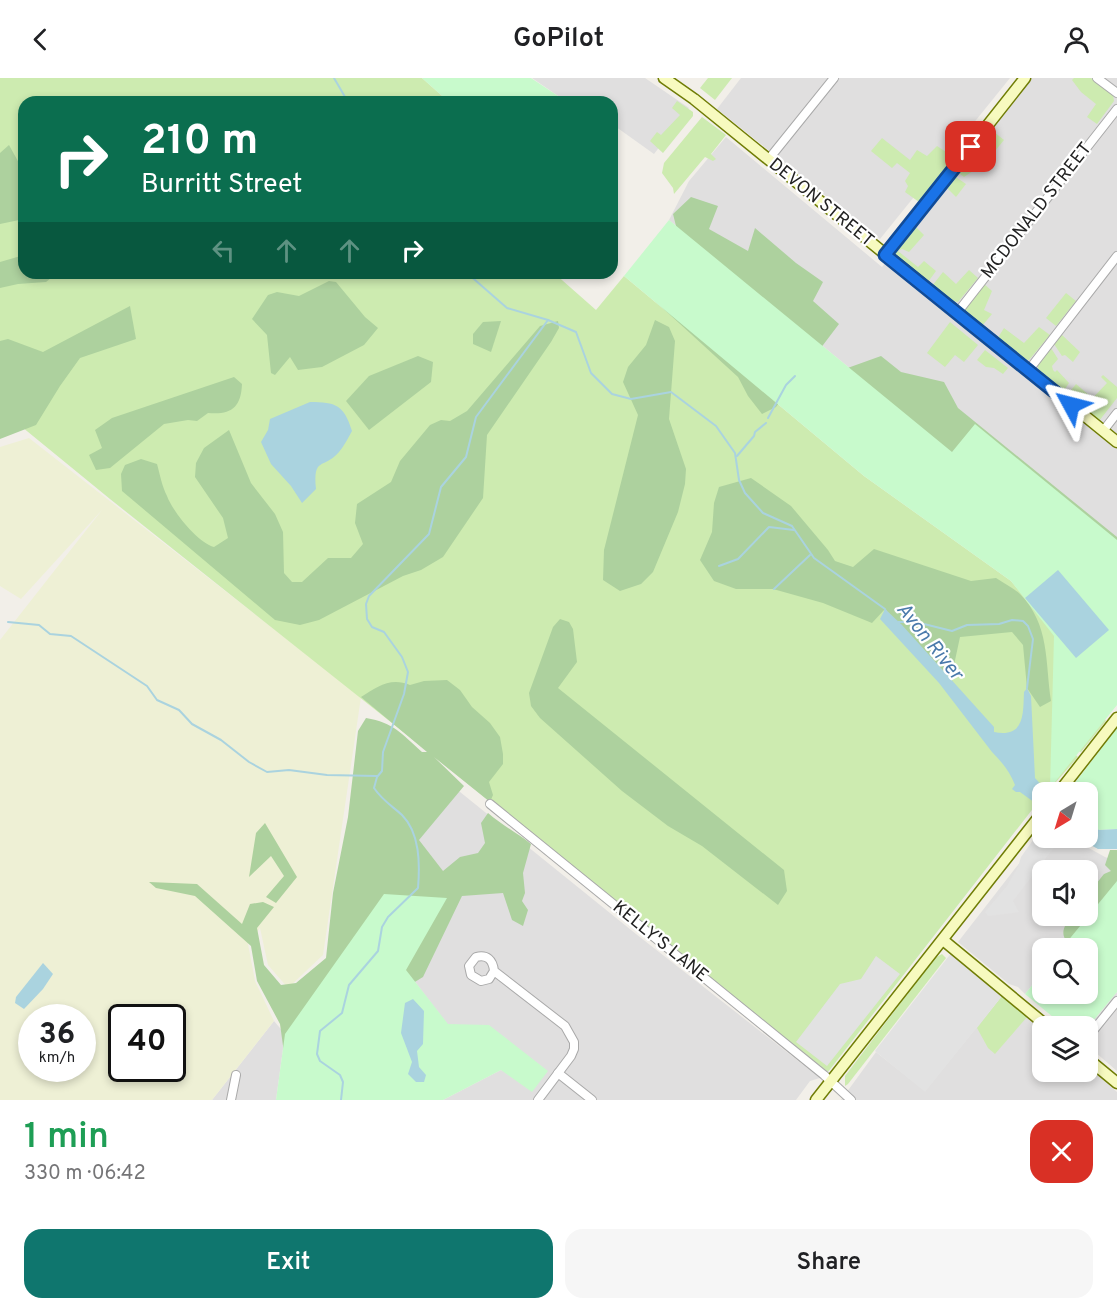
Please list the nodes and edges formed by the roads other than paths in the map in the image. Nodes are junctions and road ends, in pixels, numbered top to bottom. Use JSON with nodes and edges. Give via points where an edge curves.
{"nodes":[{"id":1,"x":664,"y":78,"type":"edge"},
{"id":2,"x":834,"y":78,"type":"edge"},
{"id":3,"x":1025,"y":78,"type":"edge"},
{"id":4,"x":1097,"y":78,"type":"edge"},
{"id":5,"x":1117,"y":93,"type":"edge"},
{"id":6,"x":1117,"y":109,"type":"edge"},
{"id":7,"x":768,"y":160,"type":"junction"},
{"id":8,"x":885,"y":255,"type":"junction"},
{"id":9,"x":1117,"y":256,"type":"edge"},
{"id":10,"x":957,"y":313,"type":"junction"},
{"id":11,"x":1028,"y":370,"type":"junction"},
{"id":12,"x":1117,"y":413,"type":"edge"},
{"id":13,"x":1103,"y":431,"type":"junction"},
{"id":14,"x":1117,"y":442,"type":"edge"},
{"id":15,"x":1117,"y":718,"type":"edge"},
{"id":16,"x":1067,"y":782,"type":"edge"},
{"id":17,"x":490,"y":804,"type":"dead end"},
{"id":18,"x":1032,"y":826,"type":"edge"},
{"id":19,"x":943,"y":940,"type":"junction"},
{"id":20,"x":494,"y":970,"type":"dead end"},
{"id":21,"x":1117,"y":1001,"type":"edge"},
{"id":22,"x":1035,"y":1016,"type":"edge"},
{"id":23,"x":1098,"y":1025,"type":"edge"},
{"id":24,"x":1098,"y":1067,"type":"edge"},
{"id":25,"x":558,"y":1073,"type":"junction"},
{"id":26,"x":236,"y":1075,"type":"dead end"},
{"id":27,"x":831,"y":1081,"type":"junction"},
{"id":28,"x":1117,"y":1083,"type":"edge"},
{"id":29,"x":231,"y":1100,"type":"edge"},
{"id":30,"x":538,"y":1100,"type":"edge"},
{"id":31,"x":592,"y":1100,"type":"edge"},
{"id":32,"x":816,"y":1100,"type":"edge"},
{"id":33,"x":851,"y":1100,"type":"edge"}],
"edges":[{"from":1,"to":7,"type":"street","name":"DEVON STREET"},
{"from":2,"to":7,"type":"street"},
{"from":3,"to":8,"type":"street"},
{"from":4,"to":5,"type":"street"},
{"from":6,"to":10,"type":"street","name":"MCDONALD STREET"},
{"from":7,"to":8,"type":"street","name":"DEVON STREET"},
{"from":8,"to":10,"type":"street","name":"DEVON STREET"},
{"from":9,"to":11,"type":"street"},
{"from":10,"to":11,"type":"street","name":"DEVON STREET"},
{"from":11,"to":13,"type":"street","name":"DEVON STREET"},
{"from":12,"to":13,"type":"street"},
{"from":13,"to":14,"type":"street","name":"DEVON STREET"},
{"from":15,"to":16,"type":"street"},
{"from":17,"to":27,"type":"street","name":"KELLY'S LANE"},
{"from":18,"to":19,"type":"street"},
{"from":19,"to":22,"type":"street"},
{"from":19,"to":27,"type":"street"},
{"from":20,"to":25,"type":"street","via":[[570,1034],[574,1049]]},
{"from":21,"to":23,"type":"street"},
{"from":24,"to":28,"type":"street"},
{"from":25,"to":30,"type":"street"},
{"from":25,"to":31,"type":"street"},
{"from":26,"to":29,"type":"street"},
{"from":27,"to":32,"type":"street"},
{"from":27,"to":33,"type":"street","name":"KELLY'S LANE"}]}
